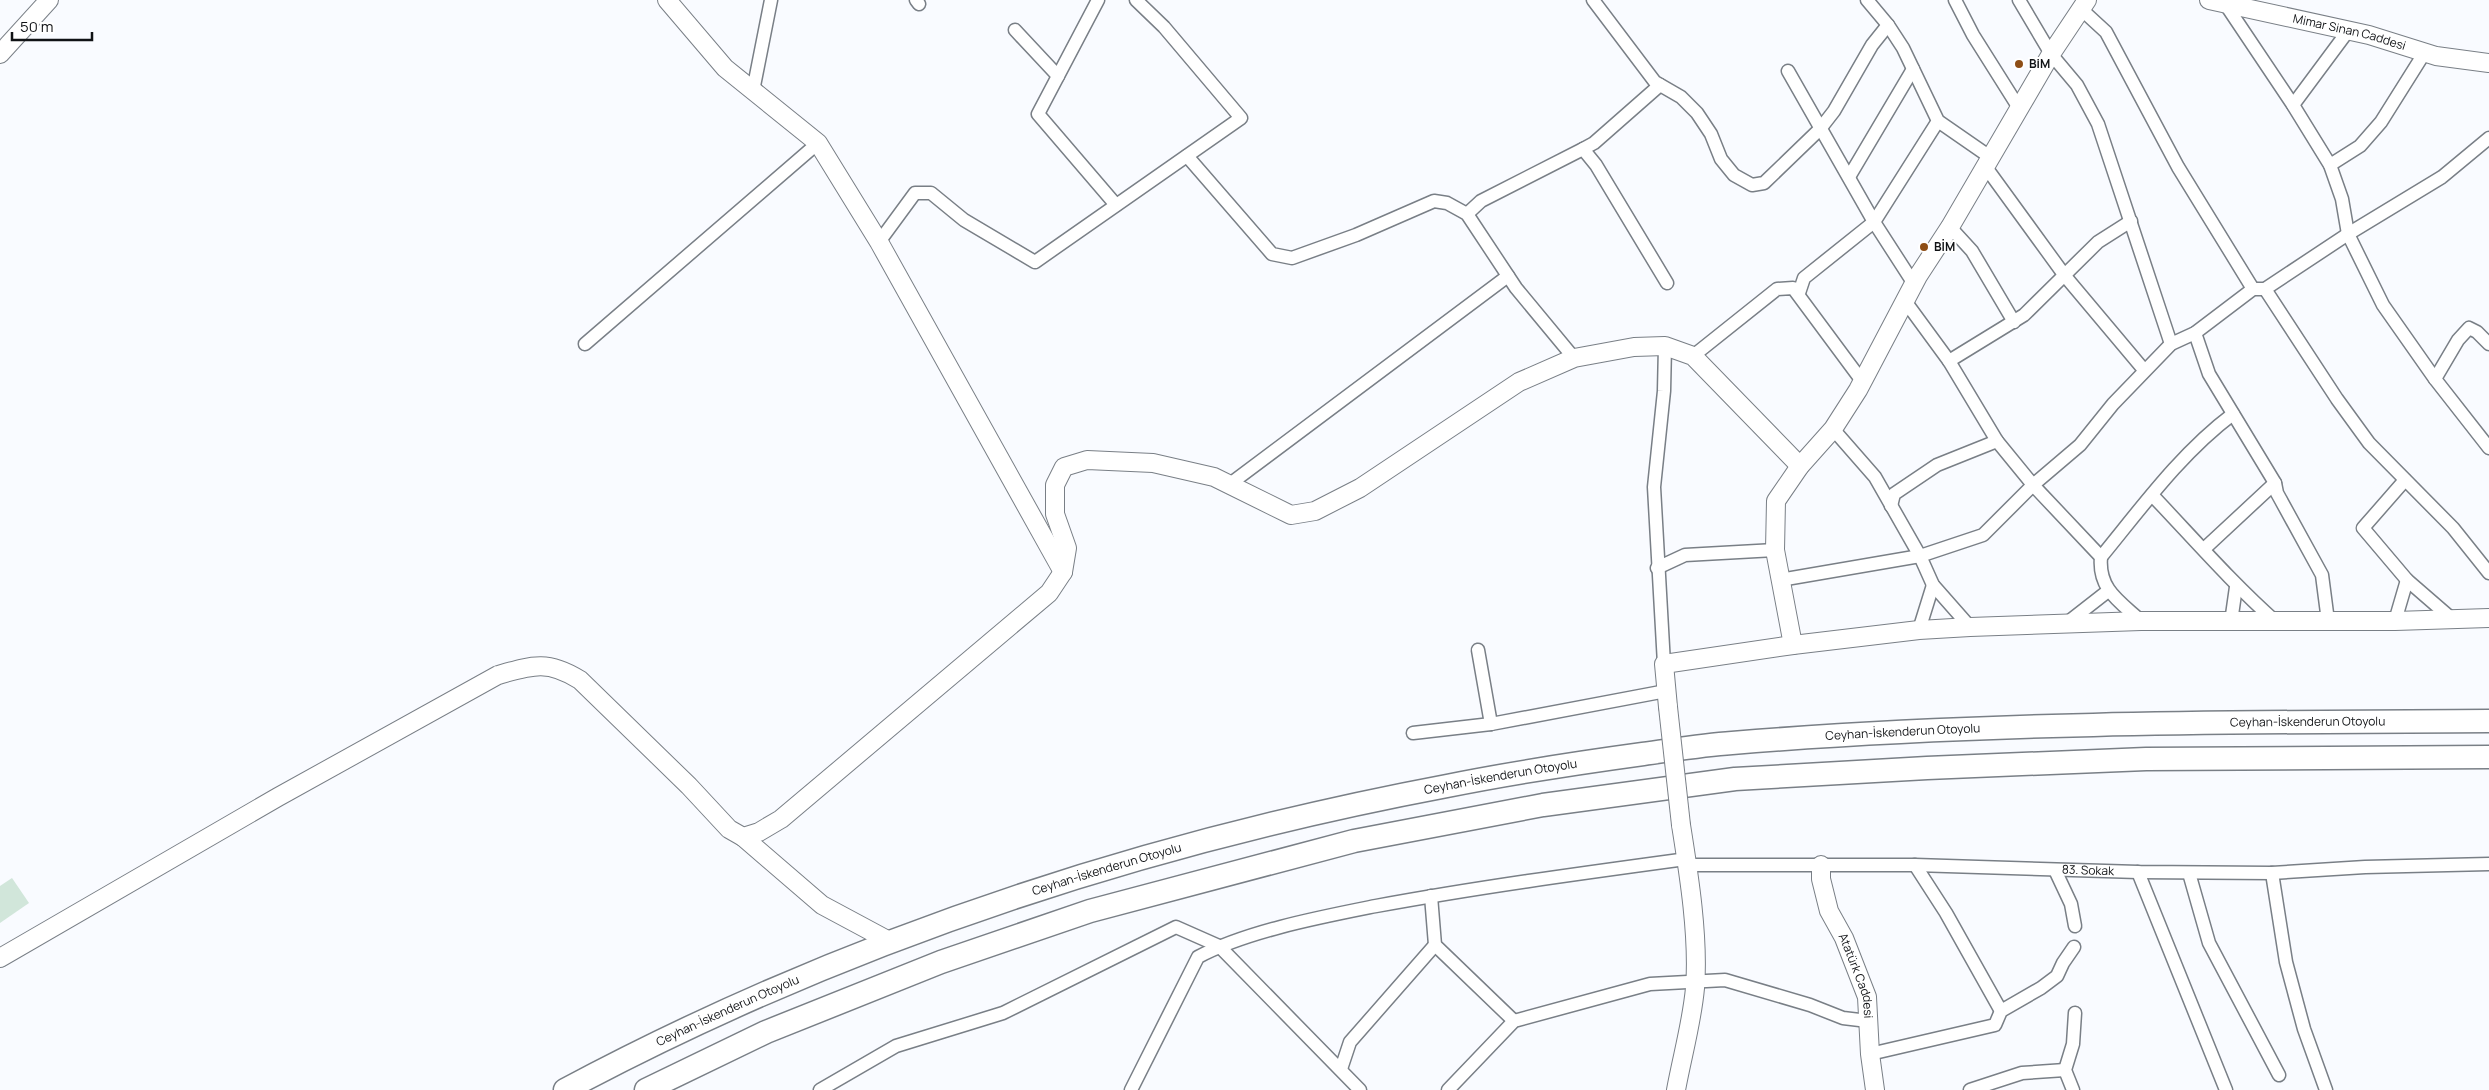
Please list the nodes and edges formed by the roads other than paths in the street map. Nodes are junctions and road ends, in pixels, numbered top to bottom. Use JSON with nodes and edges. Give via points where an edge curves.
{"nodes":[{"id":1,"x":49,"y":0,"type":"edge"},
{"id":2,"x":667,"y":0,"type":"edge"},
{"id":3,"x":771,"y":0,"type":"edge"},
{"id":4,"x":1098,"y":0,"type":"edge"},
{"id":5,"x":1136,"y":0,"type":"edge"},
{"id":6,"x":1594,"y":0,"type":"edge"},
{"id":7,"x":1867,"y":0,"type":"edge"},
{"id":8,"x":1955,"y":0,"type":"edge"},
{"id":9,"x":2019,"y":0,"type":"edge"},
{"id":10,"x":2215,"y":1,"type":"edge"},
{"id":11,"x":2084,"y":4,"type":"edge"},
{"id":12,"x":1888,"y":25,"type":"junction"},
{"id":13,"x":1015,"y":30,"type":"dead end"},
{"id":14,"x":2348,"y":31,"type":"junction"},
{"id":15,"x":2425,"y":52,"type":"junction"},
{"id":16,"x":0,"y":54,"type":"edge"},
{"id":17,"x":2051,"y":54,"type":"junction"},
{"id":18,"x":2489,"y":62,"type":"edge"},
{"id":19,"x":1913,"y":70,"type":"junction"},
{"id":20,"x":1788,"y":71,"type":"dead end"},
{"id":21,"x":1058,"y":76,"type":"junction"},
{"id":22,"x":1660,"y":85,"type":"junction"},
{"id":23,"x":753,"y":91,"type":"junction"},
{"id":24,"x":2293,"y":105,"type":"junction"},
{"id":25,"x":2019,"y":108,"type":"junction"},
{"id":26,"x":1938,"y":122,"type":"junction"},
{"id":27,"x":1820,"y":130,"type":"junction"},
{"id":28,"x":2489,"y":138,"type":"edge"},
{"id":29,"x":818,"y":142,"type":"junction"},
{"id":30,"x":1583,"y":149,"type":"junction"},
{"id":31,"x":1187,"y":156,"type":"junction"},
{"id":32,"x":1987,"y":162,"type":"junction"},
{"id":33,"x":2330,"y":165,"type":"junction"},
{"id":34,"x":1850,"y":177,"type":"junction"},
{"id":35,"x":1116,"y":205,"type":"junction"},
{"id":36,"x":1467,"y":214,"type":"junction"},
{"id":37,"x":2131,"y":221,"type":"junction"},
{"id":38,"x":1874,"y":222,"type":"junction"},
{"id":39,"x":1950,"y":228,"type":"junction"},
{"id":40,"x":2348,"y":234,"type":"junction"},
{"id":41,"x":879,"y":242,"type":"junction"},
{"id":42,"x":1508,"y":276,"type":"junction"},
{"id":43,"x":2065,"y":276,"type":"junction"},
{"id":44,"x":1667,"y":283,"type":"dead end"},
{"id":45,"x":1914,"y":284,"type":"junction"},
{"id":46,"x":2259,"y":289,"type":"junction"},
{"id":47,"x":1799,"y":293,"type":"junction"},
{"id":48,"x":1905,"y":301,"type":"junction"},
{"id":49,"x":2014,"y":322,"type":"junction"},
{"id":50,"x":2195,"y":333,"type":"junction"},
{"id":51,"x":585,"y":344,"type":"dead end"},
{"id":52,"x":2171,"y":344,"type":"junction"},
{"id":53,"x":2489,"y":344,"type":"edge"},
{"id":54,"x":1665,"y":346,"type":"junction"},
{"id":55,"x":1693,"y":356,"type":"junction"},
{"id":56,"x":1574,"y":358,"type":"junction"},
{"id":57,"x":1949,"y":361,"type":"junction"},
{"id":58,"x":2144,"y":370,"type":"junction"},
{"id":59,"x":2435,"y":379,"type":"junction"},
{"id":60,"x":1862,"y":381,"type":"junction"},
{"id":61,"x":2233,"y":414,"type":"junction"},
{"id":62,"x":1833,"y":430,"type":"junction"},
{"id":63,"x":1997,"y":441,"type":"junction"},
{"id":64,"x":2489,"y":448,"type":"edge"},
{"id":65,"x":1800,"y":466,"type":"junction"},
{"id":66,"x":2405,"y":480,"type":"junction"},
{"id":67,"x":2275,"y":483,"type":"junction"},
{"id":68,"x":1230,"y":484,"type":"junction"},
{"id":69,"x":2033,"y":485,"type":"junction"},
{"id":70,"x":2152,"y":495,"type":"junction"},
{"id":71,"x":1892,"y":506,"type":"junction"},
{"id":72,"x":2204,"y":549,"type":"junction"},
{"id":73,"x":1774,"y":550,"type":"junction"},
{"id":74,"x":1920,"y":556,"type":"junction"},
{"id":75,"x":2101,"y":557,"type":"junction"},
{"id":76,"x":1657,"y":568,"type":"junction"},
{"id":77,"x":1063,"y":572,"type":"junction"},
{"id":78,"x":2489,"y":573,"type":"edge"},
{"id":79,"x":1780,"y":580,"type":"junction"},
{"id":80,"x":2407,"y":580,"type":"junction"},
{"id":81,"x":1933,"y":585,"type":"junction"},
{"id":82,"x":2236,"y":587,"type":"junction"},
{"id":83,"x":2108,"y":591,"type":"junction"},
{"id":84,"x":2489,"y":618,"type":"edge"},
{"id":85,"x":2452,"y":619,"type":"junction"},
{"id":86,"x":2328,"y":621,"type":"junction"},
{"id":87,"x":2395,"y":621,"type":"junction"},
{"id":88,"x":2141,"y":622,"type":"junction"},
{"id":89,"x":2231,"y":622,"type":"junction"},
{"id":90,"x":2276,"y":622,"type":"junction"},
{"id":91,"x":2067,"y":623,"type":"junction"},
{"id":92,"x":1970,"y":627,"type":"junction"},
{"id":93,"x":1920,"y":630,"type":"junction"},
{"id":94,"x":1793,"y":645,"type":"junction"},
{"id":95,"x":1478,"y":650,"type":"dead end"},
{"id":96,"x":1664,"y":664,"type":"junction"},
{"id":97,"x":1667,"y":699,"type":"junction"},
{"id":98,"x":2489,"y":721,"type":"edge"},
{"id":99,"x":1491,"y":724,"type":"junction"},
{"id":100,"x":1413,"y":733,"type":"dead end"},
{"id":101,"x":2489,"y":757,"type":"edge"},
{"id":102,"x":743,"y":837,"type":"junction"},
{"id":103,"x":1687,"y":862,"type":"junction"},
{"id":104,"x":2489,"y":864,"type":"edge"},
{"id":105,"x":1821,"y":865,"type":"junction"},
{"id":106,"x":1915,"y":865,"type":"junction"},
{"id":107,"x":2055,"y":870,"type":"junction"},
{"id":108,"x":2138,"y":872,"type":"junction"},
{"id":109,"x":2189,"y":873,"type":"junction"},
{"id":110,"x":2272,"y":873,"type":"junction"},
{"id":111,"x":1431,"y":896,"type":"junction"},
{"id":112,"x":2075,"y":926,"type":"dead end"},
{"id":113,"x":891,"y":942,"type":"junction"},
{"id":114,"x":1435,"y":945,"type":"junction"},
{"id":115,"x":1219,"y":946,"type":"junction"},
{"id":116,"x":2074,"y":947,"type":"dead end"},
{"id":117,"x":0,"y":958,"type":"edge"},
{"id":118,"x":1695,"y":980,"type":"junction"},
{"id":119,"x":2001,"y":1011,"type":"junction"},
{"id":120,"x":2075,"y":1013,"type":"dead end"},
{"id":121,"x":1514,"y":1021,"type":"junction"},
{"id":122,"x":1868,"y":1021,"type":"junction"},
{"id":123,"x":1870,"y":1054,"type":"junction"},
{"id":124,"x":1341,"y":1069,"type":"junction"},
{"id":125,"x":2065,"y":1070,"type":"junction"},
{"id":126,"x":2279,"y":1075,"type":"dead end"},
{"id":127,"x":565,"y":1090,"type":"edge"},
{"id":128,"x":646,"y":1090,"type":"edge"},
{"id":129,"x":820,"y":1090,"type":"edge"},
{"id":130,"x":1131,"y":1090,"type":"edge"},
{"id":131,"x":1360,"y":1090,"type":"edge"},
{"id":132,"x":1448,"y":1090,"type":"edge"},
{"id":133,"x":1676,"y":1090,"type":"edge"},
{"id":134,"x":1875,"y":1090,"type":"edge"},
{"id":135,"x":1970,"y":1090,"type":"edge"},
{"id":136,"x":2073,"y":1090,"type":"edge"},
{"id":137,"x":2226,"y":1090,"type":"edge"},
{"id":138,"x":2326,"y":1090,"type":"edge"}],
"edges":[{"from":1,"to":16,"type":"street"},
{"from":2,"to":23,"type":"street","via":[[725,68]]},
{"from":3,"to":23,"type":"street"},
{"from":4,"to":21,"type":"street"},
{"from":5,"to":31,"type":"street","via":[[1164,27],[1241,118]]},
{"from":6,"to":22,"type":"street"},
{"from":7,"to":12,"type":"street"},
{"from":8,"to":25,"type":"street","via":[[1973,36]]},
{"from":9,"to":17,"type":"street"},
{"from":10,"to":14,"type":"street","name":"Mimar Sinan Caddesi"},
{"from":10,"to":24,"type":"street"},
{"from":11,"to":17,"type":"street"},
{"from":11,"to":46,"type":"street","via":[[2106,32],[2178,167]]},
{"from":12,"to":19,"type":"street"},
{"from":12,"to":27,"type":"street","via":[[1872,45]]},
{"from":13,"to":21,"type":"street"},
{"from":14,"to":15,"type":"street","name":"Mimar Sinan Caddesi"},
{"from":14,"to":24,"type":"street"},
{"from":15,"to":18,"type":"street","name":"Mimar Sinan Caddesi"},
{"from":15,"to":33,"type":"street","via":[[2381,122],[2360,146]]},
{"from":17,"to":25,"type":"street"},
{"from":17,"to":37,"type":"street","via":[[2077,85],[2098,124]]},
{"from":19,"to":26,"type":"street"},
{"from":19,"to":34,"type":"street"},
{"from":20,"to":27,"type":"street"},
{"from":21,"to":35,"type":"street","via":[[1038,114]]},
{"from":22,"to":27,"type":"street","via":[[1681,97],[1697,114],[1711,134],[1721,159],[1734,175],[1752,185],[1764,183]]},
{"from":22,"to":30,"type":"street"},
{"from":23,"to":29,"type":"street"},
{"from":24,"to":33,"type":"street"},
{"from":25,"to":32,"type":"street"},
{"from":26,"to":32,"type":"street"},
{"from":26,"to":38,"type":"street"},
{"from":27,"to":34,"type":"street"},
{"from":28,"to":40,"type":"street","via":[[2442,176]]},
{"from":29,"to":41,"type":"street"},
{"from":29,"to":51,"type":"street"},
{"from":30,"to":36,"type":"street","via":[[1481,201]]},
{"from":30,"to":44,"type":"street","via":[[1601,173]]},
{"from":31,"to":35,"type":"street"},
{"from":31,"to":36,"type":"street","via":[[1272,254],[1292,258],[1356,236],[1434,201],[1447,203]]},
{"from":32,"to":39,"type":"street"},
{"from":32,"to":43,"type":"street"},
{"from":33,"to":40,"type":"street","via":[[2342,199]]},
{"from":34,"to":38,"type":"street"},
{"from":35,"to":41,"type":"street","via":[[1035,262],[964,220],[931,193],[915,194]]},
{"from":36,"to":42,"type":"street"},
{"from":37,"to":43,"type":"street","via":[[2098,242]]},
{"from":37,"to":52,"type":"street"},
{"from":38,"to":45,"type":"street"},
{"from":38,"to":47,"type":"street","via":[[1804,278]]},
{"from":39,"to":45,"type":"street"},
{"from":39,"to":49,"type":"street","via":[[1972,251]]},
{"from":40,"to":46,"type":"street"},
{"from":40,"to":59,"type":"street","via":[[2383,305]]},
{"from":41,"to":77,"type":"street"},
{"from":42,"to":56,"type":"street"},
{"from":42,"to":68,"type":"street"},
{"from":43,"to":49,"type":"street"},
{"from":43,"to":58,"type":"street"},
{"from":45,"to":48,"type":"street"},
{"from":46,"to":50,"type":"street"},
{"from":46,"to":66,"type":"street","via":[[2369,443]]},
{"from":47,"to":55,"type":"street","via":[[1793,288],[1777,289]]},
{"from":47,"to":60,"type":"street"},
{"from":48,"to":57,"type":"street"},
{"from":48,"to":60,"type":"street"},
{"from":49,"to":57,"type":"street"},
{"from":50,"to":52,"type":"street"},
{"from":50,"to":61,"type":"street","via":[[2210,374]]},
{"from":52,"to":58,"type":"street"},
{"from":53,"to":59,"type":"street","via":[[2469,328]]},
{"from":54,"to":55,"type":"street"},
{"from":54,"to":56,"type":"street"},
{"from":54,"to":76,"type":"street","via":[[1664,391],[1654,486]]},
{"from":55,"to":65,"type":"street"},
{"from":56,"to":68,"type":"street","via":[[1519,382],[1360,488],[1315,511],[1291,515]]},
{"from":57,"to":63,"type":"street"},
{"from":58,"to":69,"type":"street","via":[[2080,445]]},
{"from":59,"to":64,"type":"street"},
{"from":60,"to":62,"type":"street"},
{"from":61,"to":67,"type":"street"},
{"from":61,"to":70,"type":"street","via":[[2180,462]]},
{"from":62,"to":65,"type":"street"},
{"from":62,"to":71,"type":"street","via":[[1875,477]]},
{"from":63,"to":69,"type":"street"},
{"from":63,"to":71,"type":"street","via":[[1937,465],[1894,494]]},
{"from":65,"to":73,"type":"street","via":[[1776,500]]},
{"from":66,"to":78,"type":"street","via":[[2452,528]]},
{"from":66,"to":80,"type":"street","via":[[2363,528]]},
{"from":67,"to":72,"type":"street"},
{"from":67,"to":86,"type":"street","via":[[2277,493],[2322,575]]},
{"from":68,"to":77,"type":"street","via":[[1214,477],[1153,463],[1087,460],[1064,468],[1055,485],[1054,514],[1067,548]]},
{"from":69,"to":74,"type":"street","via":[[1983,535]]},
{"from":69,"to":75,"type":"street"},
{"from":70,"to":72,"type":"street"},
{"from":70,"to":75,"type":"street"},
{"from":71,"to":74,"type":"street"},
{"from":72,"to":82,"type":"street"},
{"from":73,"to":76,"type":"street","via":[[1685,555]]},
{"from":73,"to":79,"type":"street"},
{"from":74,"to":79,"type":"street"},
{"from":74,"to":81,"type":"street"},
{"from":75,"to":83,"type":"street","via":[[2100,571]]},
{"from":76,"to":96,"type":"street"},
{"from":77,"to":102,"type":"street","via":[[1049,593],[788,812],[759,832]]},
{"from":79,"to":94,"type":"street"},
{"from":80,"to":85,"type":"street"},
{"from":80,"to":87,"type":"street"},
{"from":81,"to":92,"type":"street"},
{"from":81,"to":93,"type":"street"},
{"from":82,"to":89,"type":"street"},
{"from":82,"to":90,"type":"street"},
{"from":83,"to":88,"type":"street"},
{"from":83,"to":91,"type":"street"},
{"from":84,"to":85,"type":"street"},
{"from":85,"to":87,"type":"street"},
{"from":86,"to":87,"type":"street"},
{"from":86,"to":90,"type":"street"},
{"from":88,"to":89,"type":"street"},
{"from":88,"to":91,"type":"street"},
{"from":89,"to":90,"type":"street"},
{"from":91,"to":92,"type":"street"},
{"from":92,"to":93,"type":"street"},
{"from":93,"to":94,"type":"street"},
{"from":94,"to":96,"type":"street"},
{"from":95,"to":99,"type":"street"},
{"from":96,"to":97,"type":"street"},
{"from":97,"to":99,"type":"street"},
{"from":97,"to":103,"type":"street","bridge":true},
{"from":98,"to":113,"type":"highway","name":"Ceyhan-İskenderun Otoyolu","via":[[2142,723],[1923,732],[1729,743],[1544,768],[1343,806],[1086,874]]},
{"from":99,"to":100,"type":"street"},
{"from":101,"to":128,"type":"highway","via":[[2146,759],[1927,768],[1735,779],[1543,805],[1354,841],[1090,911],[941,962],[766,1032]]},
{"from":102,"to":113,"type":"street","via":[[822,905]]},
{"from":102,"to":117,"type":"street","via":[[729,829],[580,680],[565,670],[547,665],[531,666],[498,675],[481,684]]},
{"from":103,"to":105,"type":"street","name":"83. Sokak"},
{"from":103,"to":111,"type":"street","name":"83. Sokak"},
{"from":103,"to":118,"type":"street"},
{"from":104,"to":110,"type":"street","name":"83. Sokak"},
{"from":105,"to":106,"type":"street","name":"83. Sokak"},
{"from":105,"to":122,"type":"street","name":"Atatürk Caddesi","via":[[1829,911],[1844,938],[1867,997]]},
{"from":106,"to":107,"type":"street","name":"83. Sokak"},
{"from":106,"to":119,"type":"street"},
{"from":107,"to":108,"type":"street","name":"83. Sokak"},
{"from":107,"to":112,"type":"street","via":[[2071,904]]},
{"from":108,"to":109,"type":"street","name":"83. Sokak"},
{"from":108,"to":137,"type":"street"},
{"from":109,"to":110,"type":"street","name":"83. Sokak"},
{"from":109,"to":126,"type":"street","via":[[2209,944]]},
{"from":110,"to":138,"type":"street","via":[[2286,962],[2304,1029]]},
{"from":111,"to":114,"type":"street"},
{"from":111,"to":115,"type":"street","name":"83. Sokak","via":[[1320,917]]},
{"from":113,"to":127,"type":"highway","name":"Ceyhan-İskenderun Otoyolu","via":[[748,999]]},
{"from":114,"to":121,"type":"street"},
{"from":114,"to":124,"type":"street","via":[[1350,1042]]},
{"from":115,"to":124,"type":"street"},
{"from":115,"to":129,"type":"street","via":[[1176,927],[1003,1013],[896,1046]]},
{"from":115,"to":130,"type":"street","name":"83. Sokak","via":[[1198,957]]},
{"from":116,"to":119,"type":"street","via":[[2057,976]]},
{"from":118,"to":121,"type":"street","via":[[1650,984]]},
{"from":118,"to":122,"type":"street","via":[[1725,980],[1843,1018]]},
{"from":118,"to":133,"type":"street"},
{"from":119,"to":123,"type":"street","via":[[1995,1025]]},
{"from":120,"to":125,"type":"street","via":[[2073,1044]]},
{"from":121,"to":132,"type":"street"},
{"from":122,"to":123,"type":"street","name":"Atatürk Caddesi"},
{"from":123,"to":134,"type":"street","name":"Atatürk Caddesi"},
{"from":124,"to":131,"type":"street"},
{"from":125,"to":135,"type":"street","via":[[2022,1073]]},
{"from":125,"to":136,"type":"street"}]}
